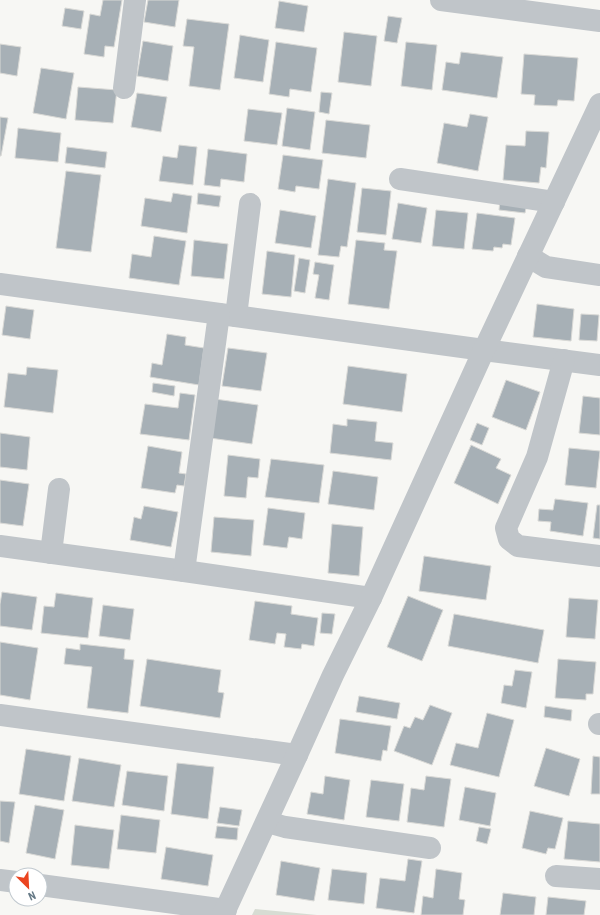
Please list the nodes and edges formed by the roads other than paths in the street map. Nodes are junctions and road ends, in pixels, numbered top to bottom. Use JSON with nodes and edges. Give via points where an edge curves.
{"nodes":[{"id":1,"x":135,"y":0,"type":"edge"},
{"id":2,"x":441,"y":0,"type":"edge"},
{"id":3,"x":600,"y":21,"type":"edge"},
{"id":4,"x":124,"y":88,"type":"dead end"},
{"id":5,"x":597,"y":118,"type":"edge"},
{"id":6,"x":400,"y":179,"type":"dead end"},
{"id":7,"x":554,"y":202,"type":"junction"},
{"id":8,"x":250,"y":204,"type":"dead end"},
{"id":9,"x":528,"y":256,"type":"junction"},
{"id":10,"x":600,"y":275,"type":"edge"},
{"id":11,"x":0,"y":284,"type":"edge"},
{"id":12,"x":228,"y":315,"type":"junction"},
{"id":13,"x":484,"y":350,"type":"junction"},
{"id":14,"x":564,"y":360,"type":"junction"},
{"id":15,"x":600,"y":365,"type":"edge"},
{"id":16,"x":59,"y":489,"type":"dead end"},
{"id":17,"x":0,"y":546,"type":"edge"},
{"id":18,"x":51,"y":553,"type":"junction"},
{"id":19,"x":600,"y":556,"type":"edge"},
{"id":20,"x":184,"y":571,"type":"junction"},
{"id":21,"x":371,"y":598,"type":"junction"},
{"id":22,"x":0,"y":715,"type":"edge"},
{"id":23,"x":298,"y":755,"type":"junction"},
{"id":24,"x":267,"y":822,"type":"junction"},
{"id":25,"x":430,"y":848,"type":"dead end"},
{"id":26,"x":556,"y":876,"type":"dead end"},
{"id":27,"x":600,"y":879,"type":"edge"},
{"id":28,"x":48,"y":886,"type":"edge"},
{"id":29,"x":224,"y":912,"type":"edge"}],
"edges":[{"from":1,"to":4,"type":"street"},
{"from":2,"to":3,"type":"street"},
{"from":5,"to":7,"type":"street"},
{"from":6,"to":7,"type":"street"},
{"from":7,"to":9,"type":"street"},
{"from":8,"to":12,"type":"street"},
{"from":9,"to":10,"type":"street","via":[[546,267]]},
{"from":9,"to":13,"type":"street"},
{"from":11,"to":12,"type":"street"},
{"from":12,"to":13,"type":"street"},
{"from":12,"to":20,"type":"street"},
{"from":13,"to":14,"type":"street"},
{"from":13,"to":21,"type":"street"},
{"from":14,"to":15,"type":"street"},
{"from":14,"to":19,"type":"street","via":[[537,457],[506,528],[509,539],[518,546]]},
{"from":16,"to":18,"type":"street"},
{"from":17,"to":18,"type":"street"},
{"from":18,"to":20,"type":"street"},
{"from":20,"to":21,"type":"street"},
{"from":21,"to":23,"type":"street"},
{"from":22,"to":23,"type":"street"},
{"from":23,"to":24,"type":"street"},
{"from":24,"to":25,"type":"street"},
{"from":24,"to":29,"type":"street"},
{"from":26,"to":27,"type":"street"},
{"from":28,"to":29,"type":"street"}]}
